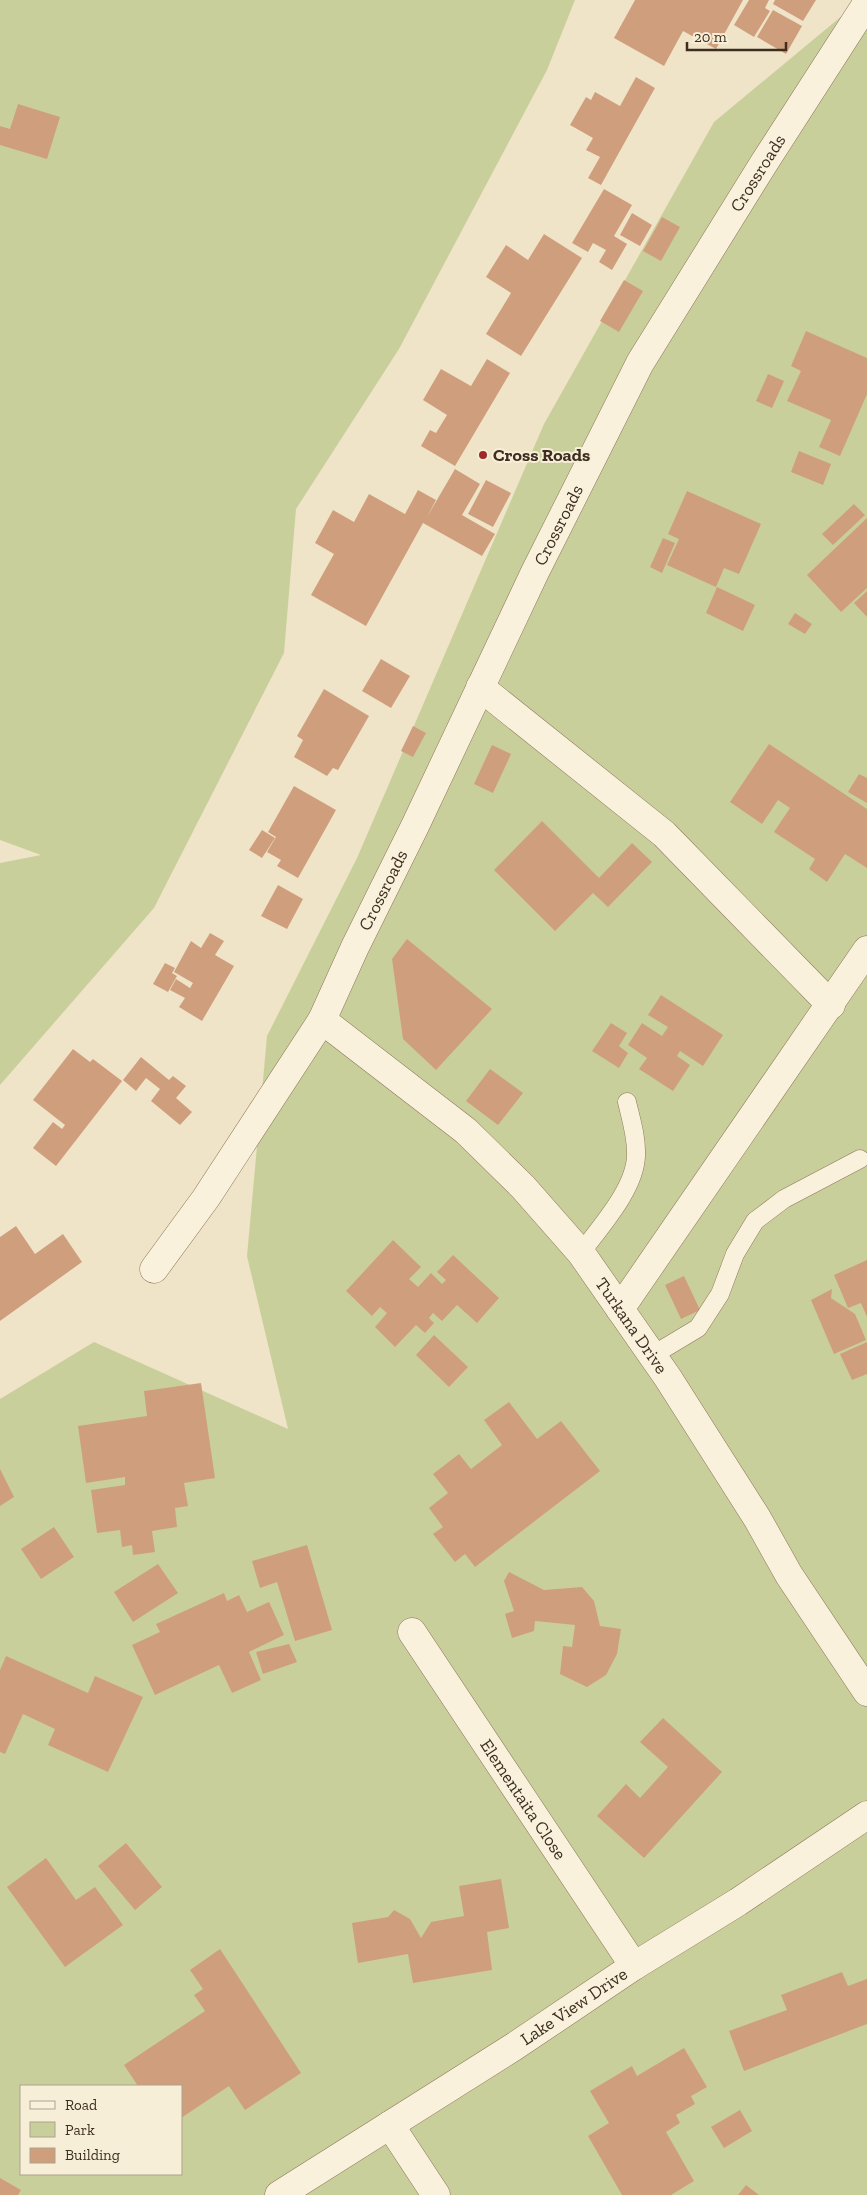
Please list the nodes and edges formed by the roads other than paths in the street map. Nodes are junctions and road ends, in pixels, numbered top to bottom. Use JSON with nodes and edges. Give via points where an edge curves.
{"nodes":[{"id":1,"x":867,"y":2,"type":"edge"},
{"id":2,"x":480,"y":687,"type":"junction"},
{"id":3,"x":867,"y":950,"type":"edge"},
{"id":4,"x":830,"y":1005,"type":"junction"},
{"id":5,"x":322,"y":1020,"type":"junction"},
{"id":6,"x":628,"y":1102,"type":"dead end"},
{"id":7,"x":860,"y":1159,"type":"dead end"},
{"id":8,"x":582,"y":1253,"type":"junction"},
{"id":9,"x":154,"y":1269,"type":"dead end"},
{"id":10,"x":620,"y":1309,"type":"junction"},
{"id":11,"x":653,"y":1355,"type":"junction"},
{"id":12,"x":412,"y":1632,"type":"dead end"},
{"id":13,"x":867,"y":1692,"type":"edge"},
{"id":14,"x":867,"y":1814,"type":"edge"},
{"id":15,"x":634,"y":1966,"type":"junction"},
{"id":16,"x":390,"y":2125,"type":"junction"},
{"id":17,"x":279,"y":2195,"type":"edge"},
{"id":18,"x":436,"y":2195,"type":"edge"}],
"edges":[{"from":1,"to":2,"type":"street","name":"Crossroads","via":[[640,363]]},
{"from":2,"to":4,"type":"street","via":[[664,834]]},
{"from":2,"to":5,"type":"street","name":"Crossroads"},
{"from":3,"to":4,"type":"street"},
{"from":4,"to":10,"type":"street"},
{"from":5,"to":8,"type":"street","name":"Turkana Drive","via":[[466,1131],[523,1187]]},
{"from":5,"to":9,"type":"street","name":"Crossroads","via":[[206,1198]]},
{"from":6,"to":8,"type":"lane","via":[[636,1156],[634,1171],[625,1191]]},
{"from":7,"to":11,"type":"lane","via":[[784,1199],[755,1221],[735,1254],[720,1294],[698,1328]]},
{"from":8,"to":10,"type":"street","name":"Turkana Drive"},
{"from":10,"to":11,"type":"street","name":"Turkana Drive"},
{"from":11,"to":13,"type":"street","name":"Turkana Drive","via":[[757,1518],[789,1575]]},
{"from":12,"to":15,"type":"street","name":"Elementaita Close"},
{"from":14,"to":15,"type":"street","name":"Lake View Drive","via":[[738,1902]]},
{"from":15,"to":16,"type":"street","name":"Lake View Drive"},
{"from":16,"to":17,"type":"street","name":"Lake View Drive"},
{"from":16,"to":18,"type":"street"}]}
